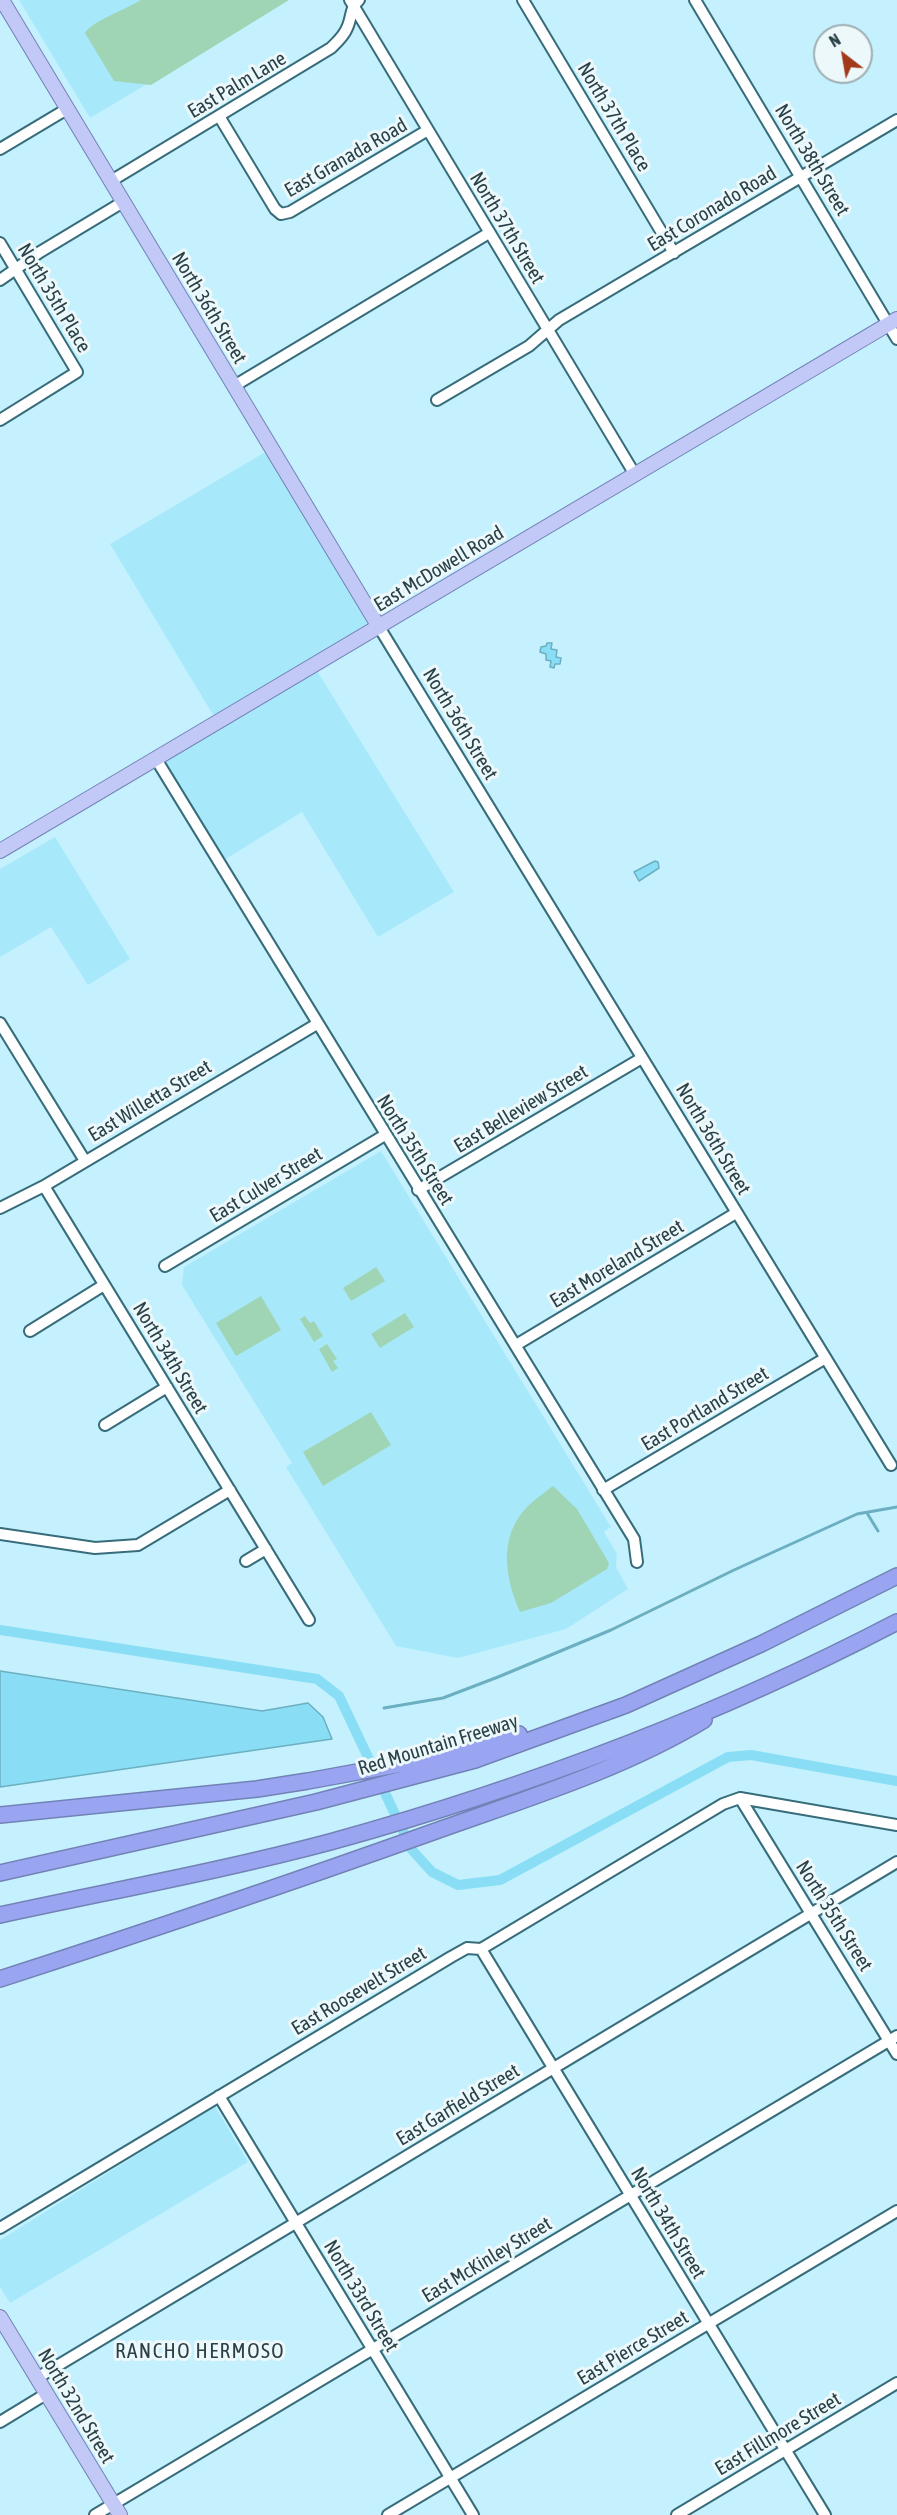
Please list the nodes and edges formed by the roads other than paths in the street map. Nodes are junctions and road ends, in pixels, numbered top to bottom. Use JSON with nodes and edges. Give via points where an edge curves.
{"nodes":[{"id":1,"x":2,"y":0,"type":"edge"},
{"id":2,"x":523,"y":0,"type":"edge"},
{"id":3,"x":695,"y":0,"type":"edge"},
{"id":4,"x":354,"y":2,"type":"edge"},
{"id":5,"x":67,"y":109,"type":"junction"},
{"id":6,"x":219,"y":116,"type":"junction"},
{"id":7,"x":897,"y":120,"type":"edge"},
{"id":8,"x":428,"y":130,"type":"junction"},
{"id":9,"x":0,"y":149,"type":"edge"},
{"id":10,"x":801,"y":177,"type":"junction"},
{"id":11,"x":111,"y":181,"type":"junction"},
{"id":12,"x":123,"y":202,"type":"junction"},
{"id":13,"x":489,"y":233,"type":"junction"},
{"id":14,"x":0,"y":243,"type":"edge"},
{"id":15,"x":674,"y":253,"type":"junction"},
{"id":16,"x":16,"y":269,"type":"junction"},
{"id":17,"x":0,"y":280,"type":"edge"},
{"id":18,"x":893,"y":322,"type":"edge"},
{"id":19,"x":547,"y":330,"type":"junction"},
{"id":20,"x":897,"y":339,"type":"edge"},
{"id":21,"x":234,"y":386,"type":"junction"},
{"id":22,"x":437,"y":400,"type":"dead end"},
{"id":23,"x":0,"y":420,"type":"edge"},
{"id":24,"x":634,"y":474,"type":"junction"},
{"id":25,"x":379,"y":627,"type":"junction"},
{"id":26,"x":156,"y":759,"type":"junction"},
{"id":27,"x":0,"y":851,"type":"edge"},
{"id":28,"x":0,"y":1023,"type":"edge"},
{"id":29,"x":317,"y":1024,"type":"junction"},
{"id":30,"x":642,"y":1058,"type":"junction"},
{"id":31,"x":385,"y":1135,"type":"junction"},
{"id":32,"x":85,"y":1161,"type":"junction"},
{"id":33,"x":44,"y":1185,"type":"junction"},
{"id":34,"x":418,"y":1190,"type":"junction"},
{"id":35,"x":0,"y":1208,"type":"edge"},
{"id":36,"x":736,"y":1213,"type":"junction"},
{"id":37,"x":165,"y":1266,"type":"dead end"},
{"id":38,"x":104,"y":1285,"type":"junction"},
{"id":39,"x":30,"y":1331,"type":"dead end"},
{"id":40,"x":516,"y":1345,"type":"junction"},
{"id":41,"x":824,"y":1359,"type":"junction"},
{"id":42,"x":167,"y":1387,"type":"junction"},
{"id":43,"x":105,"y":1425,"type":"dead end"},
{"id":44,"x":891,"y":1465,"type":"dead end"},
{"id":45,"x":230,"y":1490,"type":"junction"},
{"id":46,"x":603,"y":1490,"type":"junction"},
{"id":47,"x":1,"y":1533,"type":"edge"},
{"id":48,"x":266,"y":1549,"type":"junction"},
{"id":49,"x":246,"y":1561,"type":"dead end"},
{"id":50,"x":637,"y":1562,"type":"dead end"},
{"id":51,"x":897,"y":1576,"type":"edge"},
{"id":52,"x":309,"y":1620,"type":"dead end"},
{"id":53,"x":897,"y":1622,"type":"edge"},
{"id":54,"x":738,"y":1699,"type":"junction"},
{"id":55,"x":426,"y":1766,"type":"junction"},
{"id":56,"x":740,"y":1798,"type":"junction"},
{"id":57,"x":0,"y":1815,"type":"edge"},
{"id":58,"x":897,"y":1825,"type":"edge"},
{"id":59,"x":897,"y":1862,"type":"edge"},
{"id":60,"x":0,"y":1873,"type":"edge"},
{"id":61,"x":812,"y":1915,"type":"junction"},
{"id":62,"x":0,"y":1916,"type":"edge"},
{"id":63,"x":481,"y":1949,"type":"junction"},
{"id":64,"x":0,"y":1979,"type":"edge"},
{"id":65,"x":893,"y":2038,"type":"edge"},
{"id":66,"x":897,"y":2054,"type":"edge"},
{"id":67,"x":555,"y":2070,"type":"junction"},
{"id":68,"x":219,"y":2096,"type":"junction"},
{"id":69,"x":631,"y":2195,"type":"junction"},
{"id":70,"x":897,"y":2211,"type":"edge"},
{"id":71,"x":296,"y":2222,"type":"junction"},
{"id":72,"x":0,"y":2229,"type":"edge"},
{"id":73,"x":0,"y":2317,"type":"edge"},
{"id":74,"x":709,"y":2324,"type":"junction"},
{"id":75,"x":372,"y":2349,"type":"junction"},
{"id":76,"x":37,"y":2378,"type":"junction"},
{"id":77,"x":897,"y":2383,"type":"edge"},
{"id":78,"x":46,"y":2394,"type":"junction"},
{"id":79,"x":0,"y":2422,"type":"edge"},
{"id":80,"x":786,"y":2450,"type":"junction"},
{"id":81,"x":450,"y":2478,"type":"junction"},
{"id":82,"x":116,"y":2510,"type":"edge"},
{"id":83,"x":95,"y":2515,"type":"edge"},
{"id":84,"x":388,"y":2515,"type":"edge"},
{"id":85,"x":473,"y":2515,"type":"edge"},
{"id":86,"x":677,"y":2515,"type":"edge"},
{"id":87,"x":825,"y":2515,"type":"edge"}],
"edges":[{"from":1,"to":5,"type":"main road","name":"North 36th Street"},
{"from":2,"to":15,"type":"street","name":"North 37th Place"},
{"from":3,"to":10,"type":"street","name":"North 38th Street"},
{"from":4,"to":6,"type":"street","name":"East Palm Lane","via":[[350,24],[331,48]]},
{"from":4,"to":8,"type":"street","name":"North 37th Street"},
{"from":5,"to":9,"type":"street"},
{"from":5,"to":11,"type":"main road","name":"North 36th Street"},
{"from":6,"to":8,"type":"street","name":"East Granada Road","via":[[281,214]]},
{"from":6,"to":11,"type":"street","name":"East Palm Lane"},
{"from":7,"to":10,"type":"street","name":"East Coronado Road"},
{"from":8,"to":13,"type":"street","name":"North 37th Street"},
{"from":10,"to":15,"type":"street","name":"East Coronado Road"},
{"from":10,"to":18,"type":"street","name":"North 38th Street"},
{"from":11,"to":12,"type":"main road","name":"North 36th Street"},
{"from":12,"to":16,"type":"street"},
{"from":12,"to":21,"type":"main road","name":"North 36th Street"},
{"from":13,"to":19,"type":"street","name":"North 37th Street"},
{"from":13,"to":21,"type":"street"},
{"from":14,"to":16,"type":"street","name":"North 35th Place"},
{"from":15,"to":19,"type":"street","name":"East Coronado Road"},
{"from":16,"to":17,"type":"street"},
{"from":16,"to":23,"type":"street","name":"North 35th Place","via":[[77,372]]},
{"from":18,"to":20,"type":"street","name":"North 38th Street"},
{"from":18,"to":24,"type":"main road","name":"East McDowell Road"},
{"from":19,"to":22,"type":"street","name":"East Coronado Road","via":[[529,346]]},
{"from":19,"to":24,"type":"street","name":"North 37th Street"},
{"from":21,"to":25,"type":"main road","name":"North 36th Street"},
{"from":24,"to":25,"type":"main road","name":"East McDowell Road"},
{"from":25,"to":26,"type":"main road","name":"East McDowell Road"},
{"from":25,"to":30,"type":"street","name":"North 36th Street"},
{"from":26,"to":27,"type":"main road","name":"East McDowell Road"},
{"from":26,"to":29,"type":"street","name":"North 35th Street"},
{"from":28,"to":32,"type":"street"},
{"from":29,"to":31,"type":"street","name":"North 35th Street"},
{"from":29,"to":32,"type":"street","name":"East Willetta Street"},
{"from":30,"to":34,"type":"street","name":"East Belleview Street"},
{"from":30,"to":36,"type":"street","name":"North 36th Street"},
{"from":31,"to":34,"type":"street","name":"North 35th Street"},
{"from":31,"to":37,"type":"street","name":"East Culver Street"},
{"from":32,"to":33,"type":"street","name":"East Willetta Street"},
{"from":33,"to":35,"type":"street","name":"East Willetta Street"},
{"from":33,"to":38,"type":"street","name":"North 34th Street"},
{"from":34,"to":40,"type":"street","name":"North 35th Street"},
{"from":36,"to":40,"type":"street","name":"East Moreland Street"},
{"from":36,"to":41,"type":"street","name":"North 36th Street"},
{"from":38,"to":39,"type":"street"},
{"from":38,"to":42,"type":"street","name":"North 34th Street"},
{"from":40,"to":46,"type":"street","name":"North 35th Street"},
{"from":41,"to":44,"type":"street","name":"North 36th Street"},
{"from":41,"to":46,"type":"street","name":"East Portland Street"},
{"from":42,"to":43,"type":"street"},
{"from":42,"to":45,"type":"street","name":"North 34th Street"},
{"from":45,"to":47,"type":"street","via":[[138,1545],[95,1548]]},
{"from":45,"to":48,"type":"street","name":"North 34th Street"},
{"from":46,"to":50,"type":"street","name":"North 35th Street","via":[[633,1539]]},
{"from":48,"to":49,"type":"street"},
{"from":48,"to":52,"type":"street","name":"North 34th Street"},
{"from":51,"to":55,"type":"highway","via":[[692,1675]]},
{"from":53,"to":54,"type":"highway"},
{"from":54,"to":62,"type":"highway","via":[[568,1768],[446,1808],[329,1842]]},
{"from":54,"to":64,"type":"highway","via":[[670,1740],[548,1791]]},
{"from":55,"to":57,"type":"highway","via":[[215,1794]]},
{"from":55,"to":60,"type":"highway","name":"Red Mountain Freeway","via":[[316,1802]]},
{"from":56,"to":58,"type":"street"},
{"from":56,"to":61,"type":"street","name":"North 35th Street"},
{"from":56,"to":63,"type":"street","name":"East Roosevelt Street","via":[[723,1804]]},
{"from":59,"to":61,"type":"street","name":"East Garfield Street"},
{"from":61,"to":65,"type":"street","name":"North 35th Street"},
{"from":61,"to":67,"type":"street","name":"East Garfield Street"},
{"from":63,"to":67,"type":"street","name":"North 34th Street"},
{"from":63,"to":68,"type":"street","name":"East Roosevelt Street","via":[[467,1948]]},
{"from":65,"to":66,"type":"street","name":"North 35th Street"},
{"from":65,"to":69,"type":"street","name":"East McKinley Street"},
{"from":67,"to":69,"type":"street","name":"North 34th Street"},
{"from":67,"to":71,"type":"street","name":"East Garfield Street"},
{"from":68,"to":71,"type":"street","name":"North 33rd Street"},
{"from":68,"to":72,"type":"street","name":"East Roosevelt Street"},
{"from":69,"to":74,"type":"street","name":"North 34th Street"},
{"from":69,"to":75,"type":"street","name":"East McKinley Street"},
{"from":70,"to":74,"type":"street","name":"East Pierce Street"},
{"from":71,"to":75,"type":"street","name":"North 33rd Street"},
{"from":71,"to":76,"type":"street","name":"East Garfield Street"},
{"from":73,"to":76,"type":"main road","name":"North 32nd Street"},
{"from":74,"to":80,"type":"street","name":"North 34th Street"},
{"from":74,"to":81,"type":"street","name":"East Pierce Street"},
{"from":75,"to":81,"type":"street","name":"North 33rd Street"},
{"from":75,"to":82,"type":"street","name":"East McKinley Street"},
{"from":76,"to":78,"type":"main road","name":"North 32nd Street"},
{"from":77,"to":80,"type":"street","name":"East Fillmore Street"},
{"from":78,"to":79,"type":"street"},
{"from":78,"to":82,"type":"main road","name":"North 32nd Street"},
{"from":80,"to":86,"type":"street","name":"East Fillmore Street"},
{"from":80,"to":87,"type":"street","name":"North 34th Street"},
{"from":81,"to":84,"type":"street","name":"East Pierce Street"},
{"from":81,"to":85,"type":"street","name":"North 33rd Street"},
{"from":82,"to":83,"type":"street","name":"East McKinley Street"}]}
